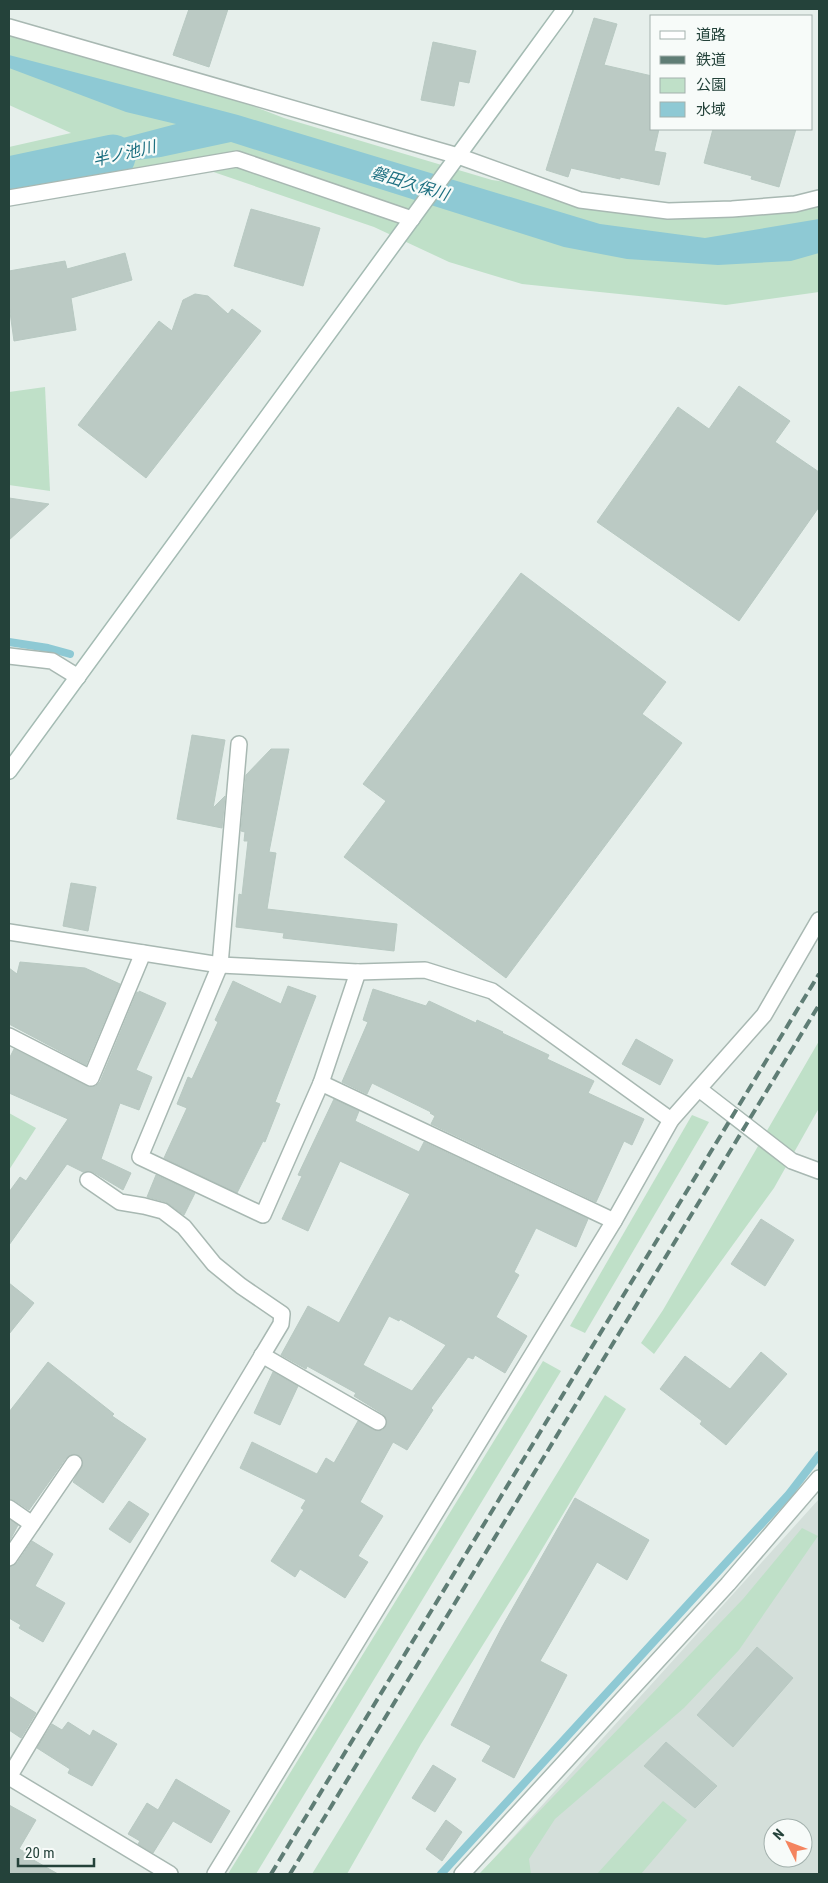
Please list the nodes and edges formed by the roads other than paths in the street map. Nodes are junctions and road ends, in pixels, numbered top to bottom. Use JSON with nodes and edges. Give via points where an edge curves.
{"nodes":[{"id":1,"x":565,"y":9,"type":"edge"},
{"id":2,"x":9,"y":26,"type":"edge"},
{"id":3,"x":456,"y":159,"type":"junction"},
{"id":4,"x":9,"y":198,"type":"edge"},
{"id":5,"x":819,"y":198,"type":"edge"},
{"id":6,"x":414,"y":216,"type":"junction"},
{"id":7,"x":9,"y":656,"type":"edge"},
{"id":8,"x":78,"y":676,"type":"junction"},
{"id":9,"x":239,"y":744,"type":"dead end"},
{"id":10,"x":9,"y":771,"type":"edge"},
{"id":11,"x":819,"y":920,"type":"edge"},
{"id":12,"x":9,"y":932,"type":"edge"},
{"id":13,"x":143,"y":953,"type":"junction"},
{"id":14,"x":220,"y":964,"type":"junction"},
{"id":15,"x":358,"y":972,"type":"junction"},
{"id":16,"x":9,"y":1036,"type":"edge"},
{"id":17,"x":321,"y":1084,"type":"junction"},
{"id":18,"x":699,"y":1089,"type":"junction"},
{"id":19,"x":671,"y":1120,"type":"junction"},
{"id":20,"x":819,"y":1171,"type":"edge"},
{"id":21,"x":88,"y":1180,"type":"dead end"},
{"id":22,"x":614,"y":1221,"type":"junction"},
{"id":23,"x":262,"y":1355,"type":"junction"},
{"id":24,"x":378,"y":1422,"type":"dead end"},
{"id":25,"x":74,"y":1463,"type":"dead end"},
{"id":26,"x":819,"y":1478,"type":"edge"},
{"id":27,"x":9,"y":1508,"type":"edge"},
{"id":28,"x":32,"y":1524,"type":"junction"},
{"id":29,"x":9,"y":1558,"type":"edge"},
{"id":30,"x":9,"y":1777,"type":"edge"},
{"id":31,"x":170,"y":1874,"type":"edge"},
{"id":32,"x":215,"y":1874,"type":"edge"},
{"id":33,"x":462,"y":1874,"type":"edge"}],
"edges":[{"from":1,"to":3,"type":"street"},
{"from":2,"to":3,"type":"street"},
{"from":3,"to":5,"type":"street","via":[[580,200],[668,211],[795,204]]},
{"from":3,"to":6,"type":"street"},
{"from":4,"to":6,"type":"street","via":[[237,159]]},
{"from":6,"to":8,"type":"street"},
{"from":7,"to":8,"type":"street","via":[[52,661]]},
{"from":8,"to":10,"type":"street"},
{"from":9,"to":14,"type":"street"},
{"from":11,"to":18,"type":"street","via":[[764,1015]]},
{"from":12,"to":13,"type":"street"},
{"from":13,"to":14,"type":"street"},
{"from":13,"to":16,"type":"street","via":[[91,1078]]},
{"from":14,"to":15,"type":"street"},
{"from":14,"to":17,"type":"street","via":[[140,1157],[263,1215]]},
{"from":15,"to":17,"type":"street"},
{"from":15,"to":19,"type":"street","via":[[425,970],[492,991]]},
{"from":17,"to":22,"type":"street"},
{"from":18,"to":19,"type":"street"},
{"from":18,"to":20,"type":"street","via":[[792,1161]]},
{"from":19,"to":22,"type":"street"},
{"from":21,"to":23,"type":"street","via":[[120,1202],[163,1211],[184,1227],[214,1264],[282,1314],[281,1324]]},
{"from":22,"to":32,"type":"street"},
{"from":23,"to":24,"type":"street"},
{"from":23,"to":30,"type":"street"},
{"from":25,"to":28,"type":"street"},
{"from":26,"to":33,"type":"street","via":[[728,1584]]},
{"from":27,"to":28,"type":"street"},
{"from":28,"to":29,"type":"street"},
{"from":30,"to":31,"type":"street"}]}
